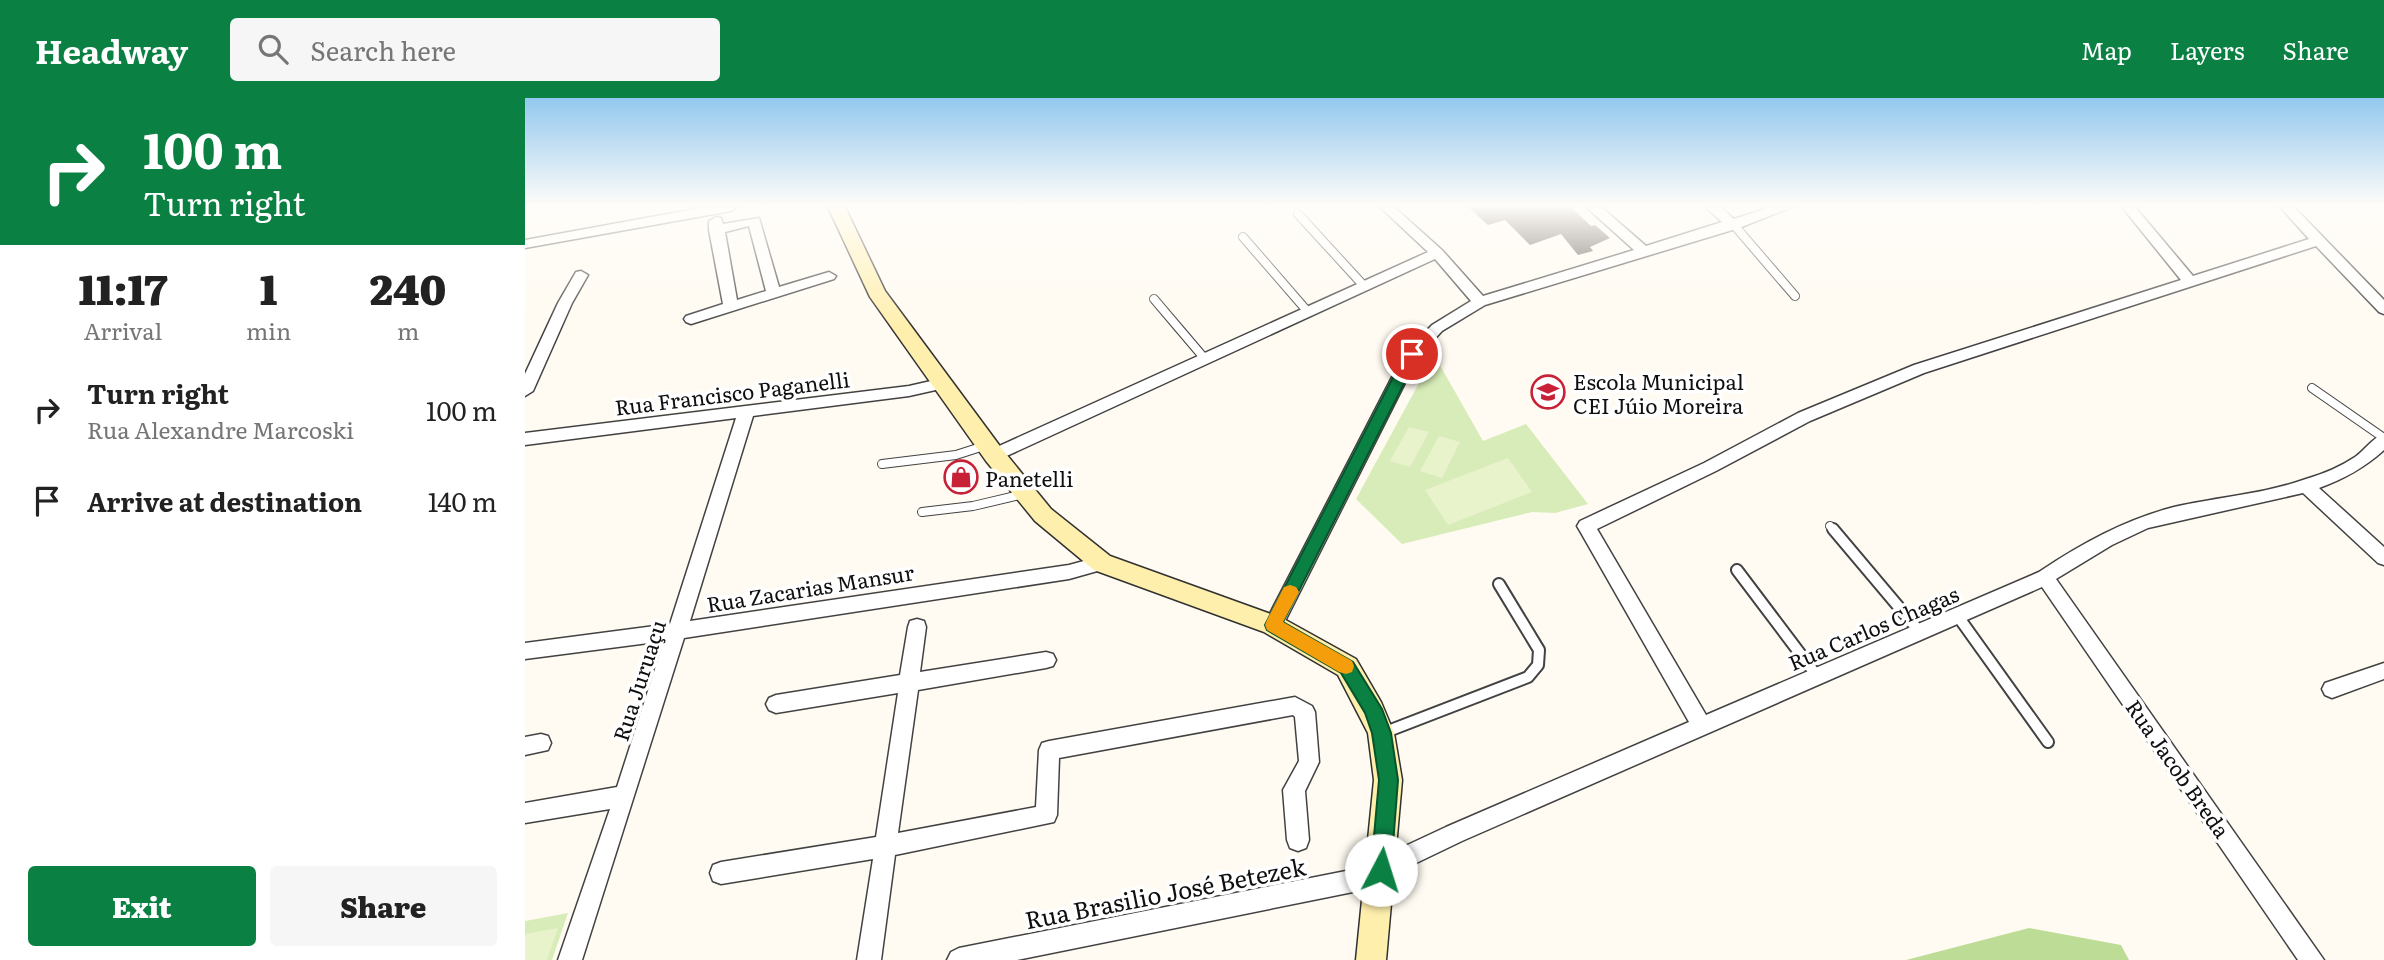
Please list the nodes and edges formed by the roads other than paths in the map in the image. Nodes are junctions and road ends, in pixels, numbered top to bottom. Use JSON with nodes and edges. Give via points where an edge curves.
{"nodes":[{"id":1,"x":719,"y":247,"type":"edge"},
{"id":2,"x":761,"y":247,"type":"edge"},
{"id":3,"x":855,"y":247,"type":"edge"},
{"id":4,"x":1252,"y":247,"type":"edge"},
{"id":5,"x":1328,"y":247,"type":"edge"},
{"id":6,"x":1430,"y":247,"type":"edge"},
{"id":7,"x":1640,"y":247,"type":"edge"},
{"id":8,"x":1653,"y":247,"type":"edge"},
{"id":9,"x":1753,"y":247,"type":"edge"},
{"id":10,"x":2161,"y":247,"type":"edge"},
{"id":11,"x":2300,"y":247,"type":"edge"},
{"id":12,"x":2324,"y":247,"type":"edge"},
{"id":13,"x":1643,"y":250,"type":"junction"},
{"id":14,"x":1437,"y":253,"type":"junction"},
{"id":15,"x":582,"y":275,"type":"dead end"},
{"id":16,"x":829,"y":276,"type":"dead end"},
{"id":17,"x":2191,"y":284,"type":"junction"},
{"id":18,"x":1364,"y":286,"type":"junction"},
{"id":19,"x":774,"y":293,"type":"junction"},
{"id":20,"x":1795,"y":296,"type":"dead end"},
{"id":21,"x":1154,"y":299,"type":"dead end"},
{"id":22,"x":1480,"y":302,"type":"junction"},
{"id":23,"x":731,"y":307,"type":"junction"},
{"id":24,"x":2384,"y":309,"type":"edge"},
{"id":25,"x":1308,"y":312,"type":"junction"},
{"id":26,"x":691,"y":319,"type":"dead end"},
{"id":27,"x":1205,"y":359,"type":"junction"},
{"id":28,"x":944,"y":383,"type":"junction"},
{"id":29,"x":2312,"y":388,"type":"dead end"},
{"id":30,"x":525,"y":391,"type":"edge"},
{"id":31,"x":746,"y":412,"type":"junction"},
{"id":32,"x":525,"y":439,"type":"edge"},
{"id":33,"x":2384,"y":439,"type":"edge"},
{"id":34,"x":990,"y":450,"type":"junction"},
{"id":35,"x":883,"y":464,"type":"dead end"},
{"id":36,"x":2306,"y":486,"type":"junction"},
{"id":37,"x":1025,"y":494,"type":"junction"},
{"id":38,"x":922,"y":512,"type":"dead end"},
{"id":39,"x":1830,"y":526,"type":"dead end"},
{"id":40,"x":2384,"y":558,"type":"edge"},
{"id":41,"x":1102,"y":563,"type":"junction"},
{"id":42,"x":1737,"y":569,"type":"dead end"},
{"id":43,"x":2046,"y":577,"type":"junction"},
{"id":44,"x":1499,"y":584,"type":"dead end"},
{"id":45,"x":1957,"y":615,"type":"junction"},
{"id":46,"x":1273,"y":625,"type":"junction"},
{"id":47,"x":917,"y":627,"type":"dead end"},
{"id":48,"x":676,"y":630,"type":"junction"},
{"id":49,"x":1919,"y":631,"type":"junction"},
{"id":50,"x":525,"y":651,"type":"edge"},
{"id":51,"x":1046,"y":660,"type":"dead end"},
{"id":52,"x":2384,"y":671,"type":"edge"},
{"id":53,"x":1817,"y":676,"type":"junction"},
{"id":54,"x":909,"y":682,"type":"junction"},
{"id":55,"x":2332,"y":689,"type":"dead end"},
{"id":56,"x":776,"y":704,"type":"dead end"},
{"id":57,"x":1702,"y":726,"type":"junction"},
{"id":58,"x":1381,"y":733,"type":"junction"},
{"id":59,"x":2047,"y":742,"type":"dead end"},
{"id":60,"x":625,"y":796,"type":"junction"},
{"id":61,"x":525,"y":813,"type":"edge"},
{"id":62,"x":1298,"y":839,"type":"dead end"},
{"id":63,"x":885,"y":846,"type":"junction"},
{"id":64,"x":1381,"y":870,"type":"junction"},
{"id":65,"x":721,"y":873,"type":"dead end"},
{"id":66,"x":569,"y":960,"type":"edge"},
{"id":67,"x":869,"y":960,"type":"edge"},
{"id":68,"x":959,"y":960,"type":"edge"},
{"id":69,"x":1371,"y":960,"type":"edge"},
{"id":70,"x":2312,"y":960,"type":"edge"}],
"edges":[{"from":1,"to":23,"type":"street"},
{"from":2,"to":19,"type":"street"},
{"from":3,"to":28,"type":"main road","via":[[877,293]]},
{"from":4,"to":25,"type":"lane"},
{"from":5,"to":18,"type":"lane"},
{"from":6,"to":14,"type":"street"},
{"from":7,"to":13,"type":"street"},
{"from":8,"to":13,"type":"street"},
{"from":9,"to":20,"type":"lane"},
{"from":10,"to":17,"type":"street"},
{"from":11,"to":17,"type":"street"},
{"from":12,"to":24,"type":"street"},
{"from":13,"to":22,"type":"street"},
{"from":14,"to":18,"type":"street"},
{"from":14,"to":22,"type":"street"},
{"from":15,"to":30,"type":"street"},
{"from":16,"to":19,"type":"street"},
{"from":17,"to":57,"type":"street","via":[[1919,369],[1804,417],[1586,526]]},
{"from":18,"to":25,"type":"street"},
{"from":19,"to":23,"type":"street"},
{"from":21,"to":27,"type":"lane"},
{"from":22,"to":46,"type":"street","via":[[1437,328],[1412,354]]},
{"from":23,"to":26,"type":"street"},
{"from":25,"to":27,"type":"street"},
{"from":27,"to":34,"type":"street"},
{"from":28,"to":31,"type":"street","name":"Rua Francisco Paganelli"},
{"from":28,"to":34,"type":"main road"},
{"from":29,"to":33,"type":"lane"},
{"from":31,"to":32,"type":"street","name":"Rua Francisco Paganelli"},
{"from":31,"to":48,"type":"street","name":"Rua Juruaçu"},
{"from":33,"to":36,"type":"street","name":"Rua Carlos Chagas","via":[[2348,470]]},
{"from":34,"to":35,"type":"lane"},
{"from":34,"to":37,"type":"main road"},
{"from":36,"to":40,"type":"street"},
{"from":36,"to":43,"type":"street","name":"Rua Carlos Chagas","via":[[2145,523],[2082,552]]},
{"from":37,"to":38,"type":"lane"},
{"from":37,"to":41,"type":"main road","via":[[1043,515]]},
{"from":39,"to":49,"type":"lane"},
{"from":41,"to":46,"type":"main road"},
{"from":41,"to":48,"type":"street","name":"Rua Zacarias Mansur","via":[[1069,572]]},
{"from":42,"to":53,"type":"lane"},
{"from":43,"to":45,"type":"street","name":"Rua Carlos Chagas"},
{"from":43,"to":70,"type":"street","name":"Rua Jacob Breda"},
{"from":44,"to":58,"type":"lane","via":[[1539,650],[1538,665],[1528,677]]},
{"from":45,"to":49,"type":"street","name":"Rua Carlos Chagas"},
{"from":45,"to":59,"type":"lane"},
{"from":46,"to":58,"type":"main road","via":[[1347,667],[1373,709]]},
{"from":47,"to":54,"type":"street"},
{"from":48,"to":50,"type":"street","name":"Rua Zacarias Mansur"},
{"from":48,"to":60,"type":"street","name":"Rua Juruaçu"},
{"from":49,"to":53,"type":"street","name":"Rua Carlos Chagas"},
{"from":51,"to":54,"type":"street"},
{"from":52,"to":55,"type":"street"},
{"from":53,"to":57,"type":"street","name":"Rua Carlos Chagas"},
{"from":54,"to":56,"type":"street"},
{"from":54,"to":63,"type":"street"},
{"from":57,"to":64,"type":"street","name":"Rua Carlos Chagas"},
{"from":58,"to":64,"type":"main road","via":[[1388,780]]},
{"from":60,"to":61,"type":"street"},
{"from":60,"to":66,"type":"street","name":"Rua Juruaçu"},
{"from":62,"to":63,"type":"street","via":[[1294,790],[1308,762],[1305,712],[1295,706],[1049,750],[1045,815]]},
{"from":63,"to":65,"type":"street"},
{"from":63,"to":67,"type":"street"},
{"from":64,"to":68,"type":"street","name":"Rua Brasilio José Betezek","via":[[1358,880]]},
{"from":64,"to":69,"type":"main road"}]}
